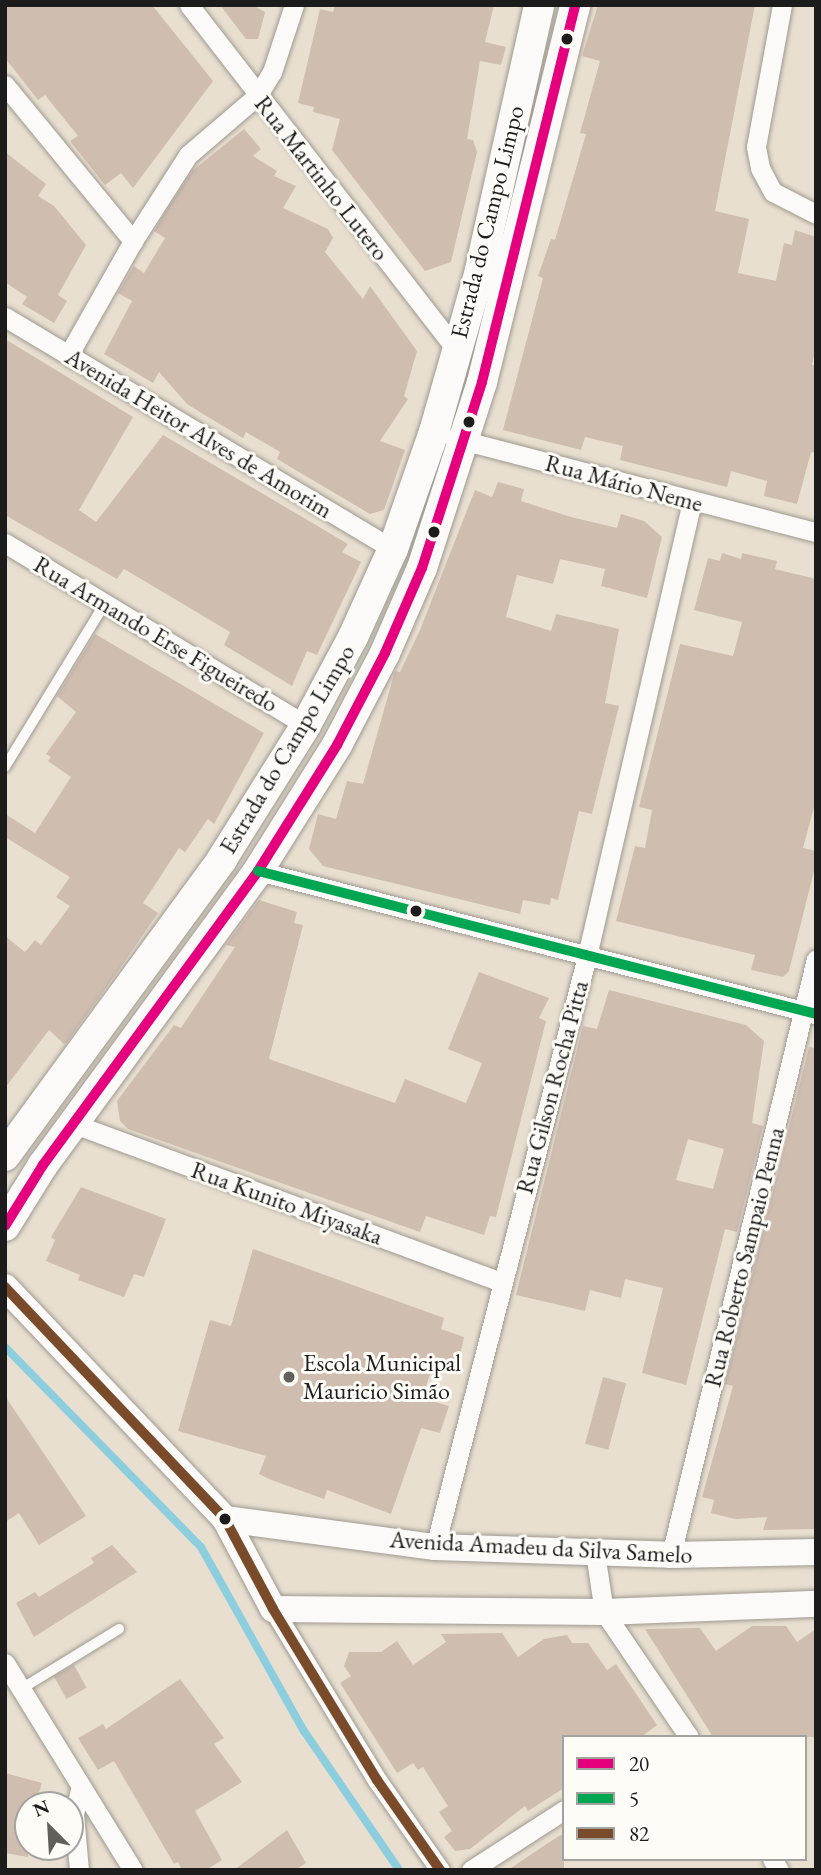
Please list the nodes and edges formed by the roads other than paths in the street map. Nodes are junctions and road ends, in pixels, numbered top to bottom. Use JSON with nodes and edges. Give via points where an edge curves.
{"nodes":[{"id":1,"x":189,"y":5,"type":"edge"},
{"id":2,"x":293,"y":5,"type":"edge"},
{"id":3,"x":538,"y":5,"type":"edge"},
{"id":4,"x":575,"y":5,"type":"edge"},
{"id":5,"x":782,"y":5,"type":"edge"},
{"id":6,"x":5,"y":85,"type":"edge"},
{"id":7,"x":258,"y":95,"type":"junction"},
{"id":8,"x":816,"y":215,"type":"edge"},
{"id":9,"x":133,"y":240,"type":"junction"},
{"id":10,"x":5,"y":317,"type":"edge"},
{"id":11,"x":456,"y":349,"type":"junction"},
{"id":12,"x":69,"y":354,"type":"junction"},
{"id":13,"x":434,"y":432,"type":"junction"},
{"id":14,"x":465,"y":440,"type":"junction"},
{"id":15,"x":692,"y":502,"type":"junction"},
{"id":16,"x":816,"y":532,"type":"edge"},
{"id":17,"x":5,"y":543,"type":"edge"},
{"id":18,"x":393,"y":549,"type":"junction"},
{"id":19,"x":105,"y":603,"type":"junction"},
{"id":20,"x":306,"y":725,"type":"junction"},
{"id":21,"x":5,"y":767,"type":"edge"},
{"id":22,"x":258,"y":871,"type":"junction"},
{"id":23,"x":587,"y":956,"type":"junction"},
{"id":24,"x":816,"y":960,"type":"edge"},
{"id":25,"x":810,"y":1012,"type":"edge"},
{"id":26,"x":74,"y":1124,"type":"junction"},
{"id":27,"x":5,"y":1156,"type":"edge"},
{"id":28,"x":5,"y":1226,"type":"edge"},
{"id":29,"x":501,"y":1282,"type":"junction"},
{"id":30,"x":5,"y":1287,"type":"edge"},
{"id":31,"x":225,"y":1519,"type":"junction"},
{"id":32,"x":435,"y":1547,"type":"junction"},
{"id":33,"x":816,"y":1552,"type":"edge"},
{"id":34,"x":595,"y":1553,"type":"junction"},
{"id":35,"x":671,"y":1555,"type":"junction"},
{"id":36,"x":816,"y":1604,"type":"edge"},
{"id":37,"x":273,"y":1609,"type":"junction"},
{"id":38,"x":604,"y":1612,"type":"junction"},
{"id":39,"x":119,"y":1629,"type":"dead end"},
{"id":40,"x":5,"y":1663,"type":"edge"},
{"id":41,"x":21,"y":1689,"type":"junction"},
{"id":42,"x":683,"y":1735,"type":"edge"},
{"id":43,"x":80,"y":1790,"type":"junction"},
{"id":44,"x":562,"y":1811,"type":"edge"},
{"id":45,"x":79,"y":1870,"type":"edge"},
{"id":46,"x":133,"y":1870,"type":"edge"},
{"id":47,"x":440,"y":1870,"type":"edge"},
{"id":48,"x":471,"y":1870,"type":"edge"}],
"edges":[{"from":1,"to":7,"type":"street","name":"Rua Martinho Lutero"},
{"from":2,"to":7,"type":"street","via":[[272,72]]},
{"from":3,"to":11,"type":"main road","name":"Estrada do Campo Limpo","via":[[480,270]]},
{"from":4,"to":14,"type":"main road","name":"Estrada do Campo Limpo","via":[[509,283]]},
{"from":5,"to":8,"type":"street","via":[[756,147],[772,192]]},
{"from":6,"to":9,"type":"street"},
{"from":7,"to":9,"type":"street","via":[[188,155]]},
{"from":7,"to":11,"type":"street","name":"Rua Martinho Lutero"},
{"from":9,"to":12,"type":"street"},
{"from":10,"to":12,"type":"street","name":"Avenida Heitor Alves de Amorim"},
{"from":11,"to":13,"type":"main road","name":"Estrada do Campo Limpo"},
{"from":12,"to":18,"type":"street","name":"Avenida Heitor Alves de Amorim"},
{"from":13,"to":14,"type":"street","name":"Rua Mário Neme"},
{"from":13,"to":18,"type":"main road","name":"Estrada do Campo Limpo"},
{"from":14,"to":15,"type":"street","name":"Rua Mário Neme"},
{"from":14,"to":22,"type":"main road","name":"Estrada do Campo Limpo","via":[[422,568],[385,653],[337,746]]},
{"from":15,"to":16,"type":"street","name":"Rua Mário Neme"},
{"from":15,"to":23,"type":"street","name":"Rua Gilson Rocha Pitta"},
{"from":17,"to":19,"type":"street","name":"Rua Armando Erse Figueiredo"},
{"from":18,"to":20,"type":"main road","name":"Estrada do Campo Limpo"},
{"from":19,"to":20,"type":"street","name":"Rua Armando Erse Figueiredo"},
{"from":19,"to":21,"type":"lane"},
{"from":20,"to":27,"type":"main road","name":"Estrada do Campo Limpo","via":[[222,859]]},
{"from":22,"to":23,"type":"street"},
{"from":22,"to":26,"type":"main road","name":"Estrada do Campo Limpo"},
{"from":23,"to":25,"type":"street"},
{"from":23,"to":29,"type":"street","name":"Rua Gilson Rocha Pitta"},
{"from":24,"to":25,"type":"street","name":"Rua Roberto Sampaio Penna"},
{"from":25,"to":35,"type":"street","name":"Rua Roberto Sampaio Penna"},
{"from":26,"to":28,"type":"main road","name":"Estrada do Campo Limpo"},
{"from":26,"to":29,"type":"street","name":"Rua Kunito Miyasaka"},
{"from":29,"to":32,"type":"street","name":"Rua Gilson Rocha Pitta"},
{"from":30,"to":31,"type":"street"},
{"from":31,"to":32,"type":"street","name":"Avenida Amadeu da Silva Samelo"},
{"from":31,"to":37,"type":"street"},
{"from":32,"to":34,"type":"street","name":"Avenida Amadeu da Silva Samelo"},
{"from":33,"to":35,"type":"street","name":"Avenida Amadeu da Silva Samelo"},
{"from":34,"to":35,"type":"street","name":"Avenida Amadeu da Silva Samelo"},
{"from":34,"to":38,"type":"street"},
{"from":36,"to":38,"type":"street"},
{"from":37,"to":38,"type":"street"},
{"from":37,"to":47,"type":"street","via":[[377,1780]]},
{"from":38,"to":42,"type":"street"},
{"from":39,"to":41,"type":"lane"},
{"from":40,"to":41,"type":"street"},
{"from":41,"to":43,"type":"street"},
{"from":43,"to":45,"type":"street","via":[[74,1814]]},
{"from":43,"to":46,"type":"street","via":[[95,1804]]},
{"from":44,"to":48,"type":"street"}]}
